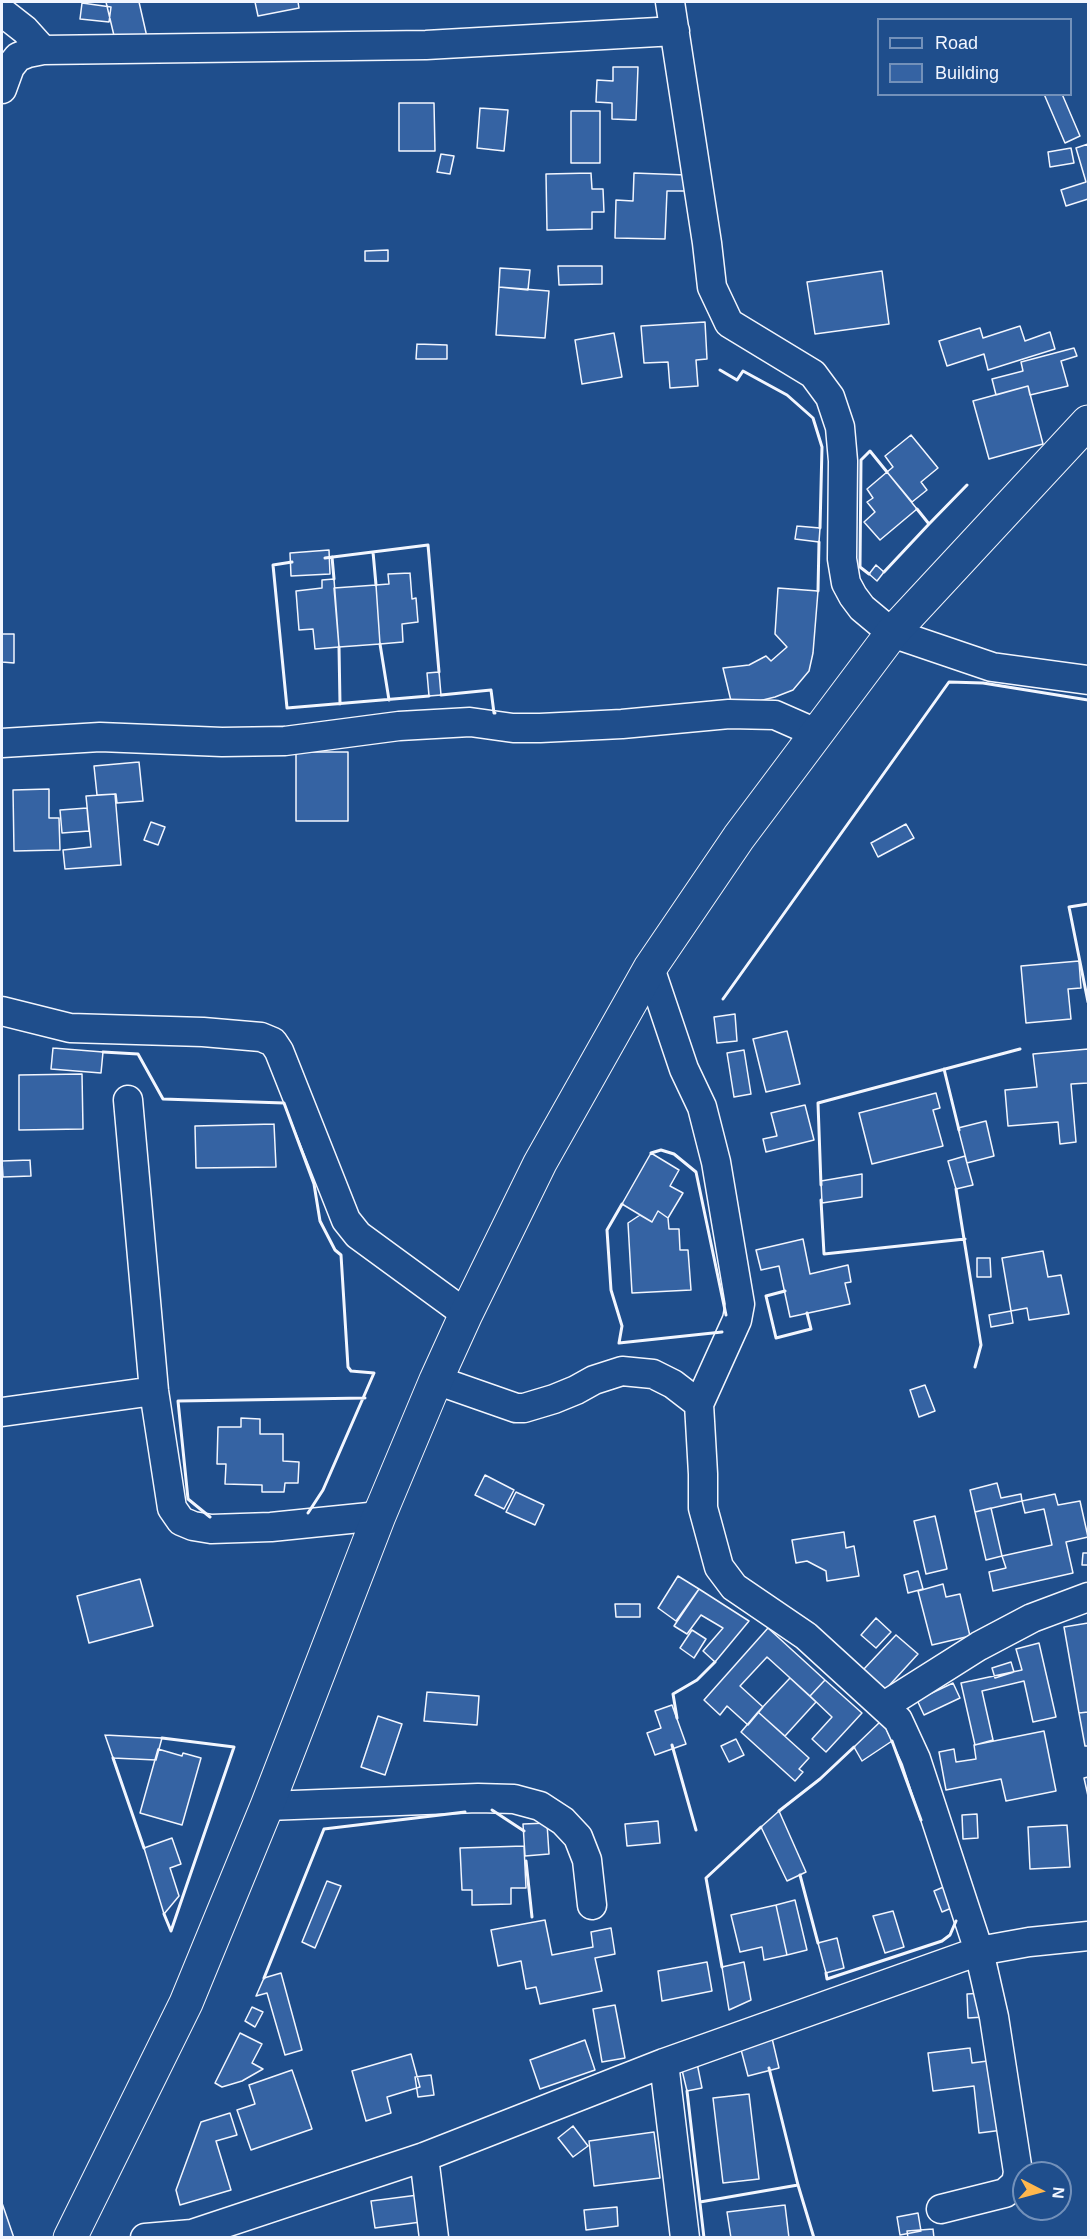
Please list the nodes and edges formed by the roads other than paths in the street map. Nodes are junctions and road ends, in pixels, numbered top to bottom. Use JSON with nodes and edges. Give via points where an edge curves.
{"nodes":[{"id":1,"x":670,"y":2,"type":"edge"},
{"id":2,"x":2,"y":12,"type":"edge"},
{"id":3,"x":675,"y":31,"type":"junction"},
{"id":4,"x":43,"y":50,"type":"junction"},
{"id":5,"x":2,"y":89,"type":"edge"},
{"id":6,"x":1089,"y":422,"type":"edge"},
{"id":7,"x":892,"y":633,"type":"junction"},
{"id":8,"x":1089,"y":680,"type":"edge"},
{"id":9,"x":816,"y":733,"type":"junction"},
{"id":10,"x":2,"y":744,"type":"edge"},
{"id":11,"x":650,"y":968,"type":"junction"},
{"id":12,"x":2,"y":1011,"type":"edge"},
{"id":13,"x":128,"y":1100,"type":"dead end"},
{"id":14,"x":466,"y":1314,"type":"junction"},
{"id":15,"x":436,"y":1380,"type":"junction"},
{"id":16,"x":154,"y":1391,"type":"junction"},
{"id":17,"x":699,"y":1404,"type":"junction"},
{"id":18,"x":2,"y":1412,"type":"edge"},
{"id":19,"x":380,"y":1516,"type":"junction"},
{"id":20,"x":1089,"y":1597,"type":"edge"},
{"id":21,"x":884,"y":1706,"type":"junction"},
{"id":22,"x":267,"y":1806,"type":"junction"},
{"id":23,"x":592,"y":1905,"type":"dead end"},
{"id":24,"x":1089,"y":1936,"type":"edge"},
{"id":25,"x":979,"y":1951,"type":"junction"},
{"id":26,"x":664,"y":2063,"type":"junction"},
{"id":27,"x":424,"y":2157,"type":"junction"},
{"id":28,"x":941,"y":2209,"type":"dead end"},
{"id":29,"x":193,"y":2236,"type":"edge"},
{"id":30,"x":70,"y":2238,"type":"edge"},
{"id":31,"x":145,"y":2238,"type":"edge"},
{"id":32,"x":434,"y":2238,"type":"edge"},
{"id":33,"x":685,"y":2238,"type":"edge"}],
"edges":[{"from":1,"to":3,"type":"street"},
{"from":2,"to":4,"type":"street"},
{"from":3,"to":4,"type":"street","via":[[426,45]]},
{"from":3,"to":7,"type":"street","via":[[712,287],[729,323],[813,374],[830,397],[840,427],[843,461],[842,559],[846,583],[862,608]]},
{"from":4,"to":5,"type":"street","via":[[18,57]]},
{"from":6,"to":7,"type":"main road"},
{"from":7,"to":8,"type":"street","via":[[992,667]]},
{"from":7,"to":9,"type":"main road"},
{"from":9,"to":10,"type":"street","via":[[775,715],[729,714],[540,728],[470,722],[399,726],[285,741],[100,737]]},
{"from":9,"to":11,"type":"main road"},
{"from":11,"to":14,"type":"main road","via":[[540,1163]]},
{"from":11,"to":17,"type":"street","via":[[684,1070],[702,1107],[716,1162],[740,1304],[737,1320]]},
{"from":12,"to":14,"type":"street","via":[[70,1028],[203,1032],[261,1037],[273,1042],[346,1220],[358,1235]]},
{"from":13,"to":16,"type":"street"},
{"from":14,"to":15,"type":"main road"},
{"from":15,"to":17,"type":"street","via":[[524,1408],[554,1400],[622,1371],[653,1374]]},
{"from":15,"to":19,"type":"main road"},
{"from":16,"to":18,"type":"street"},
{"from":16,"to":19,"type":"street","via":[[172,1508],[181,1521],[211,1529]]},
{"from":17,"to":21,"type":"street","via":[[703,1508],[719,1568],[734,1587],[806,1636]]},
{"from":19,"to":22,"type":"main road"},
{"from":20,"to":21,"type":"street","via":[[1032,1618],[979,1646]]},
{"from":21,"to":25,"type":"street","via":[[898,1719],[916,1759]]},
{"from":22,"to":23,"type":"street","via":[[478,1798],[514,1799],[540,1806],[578,1837],[587,1860]]},
{"from":22,"to":30,"type":"main road","via":[[186,2003]]},
{"from":24,"to":25,"type":"street"},
{"from":25,"to":26,"type":"street"},
{"from":25,"to":28,"type":"street","via":[[994,2017],[1018,2172],[1016,2183],[1005,2193]]},
{"from":26,"to":27,"type":"street"},
{"from":26,"to":33,"type":"street"},
{"from":27,"to":29,"type":"street"},
{"from":27,"to":32,"type":"street"},
{"from":29,"to":31,"type":"street"}]}
